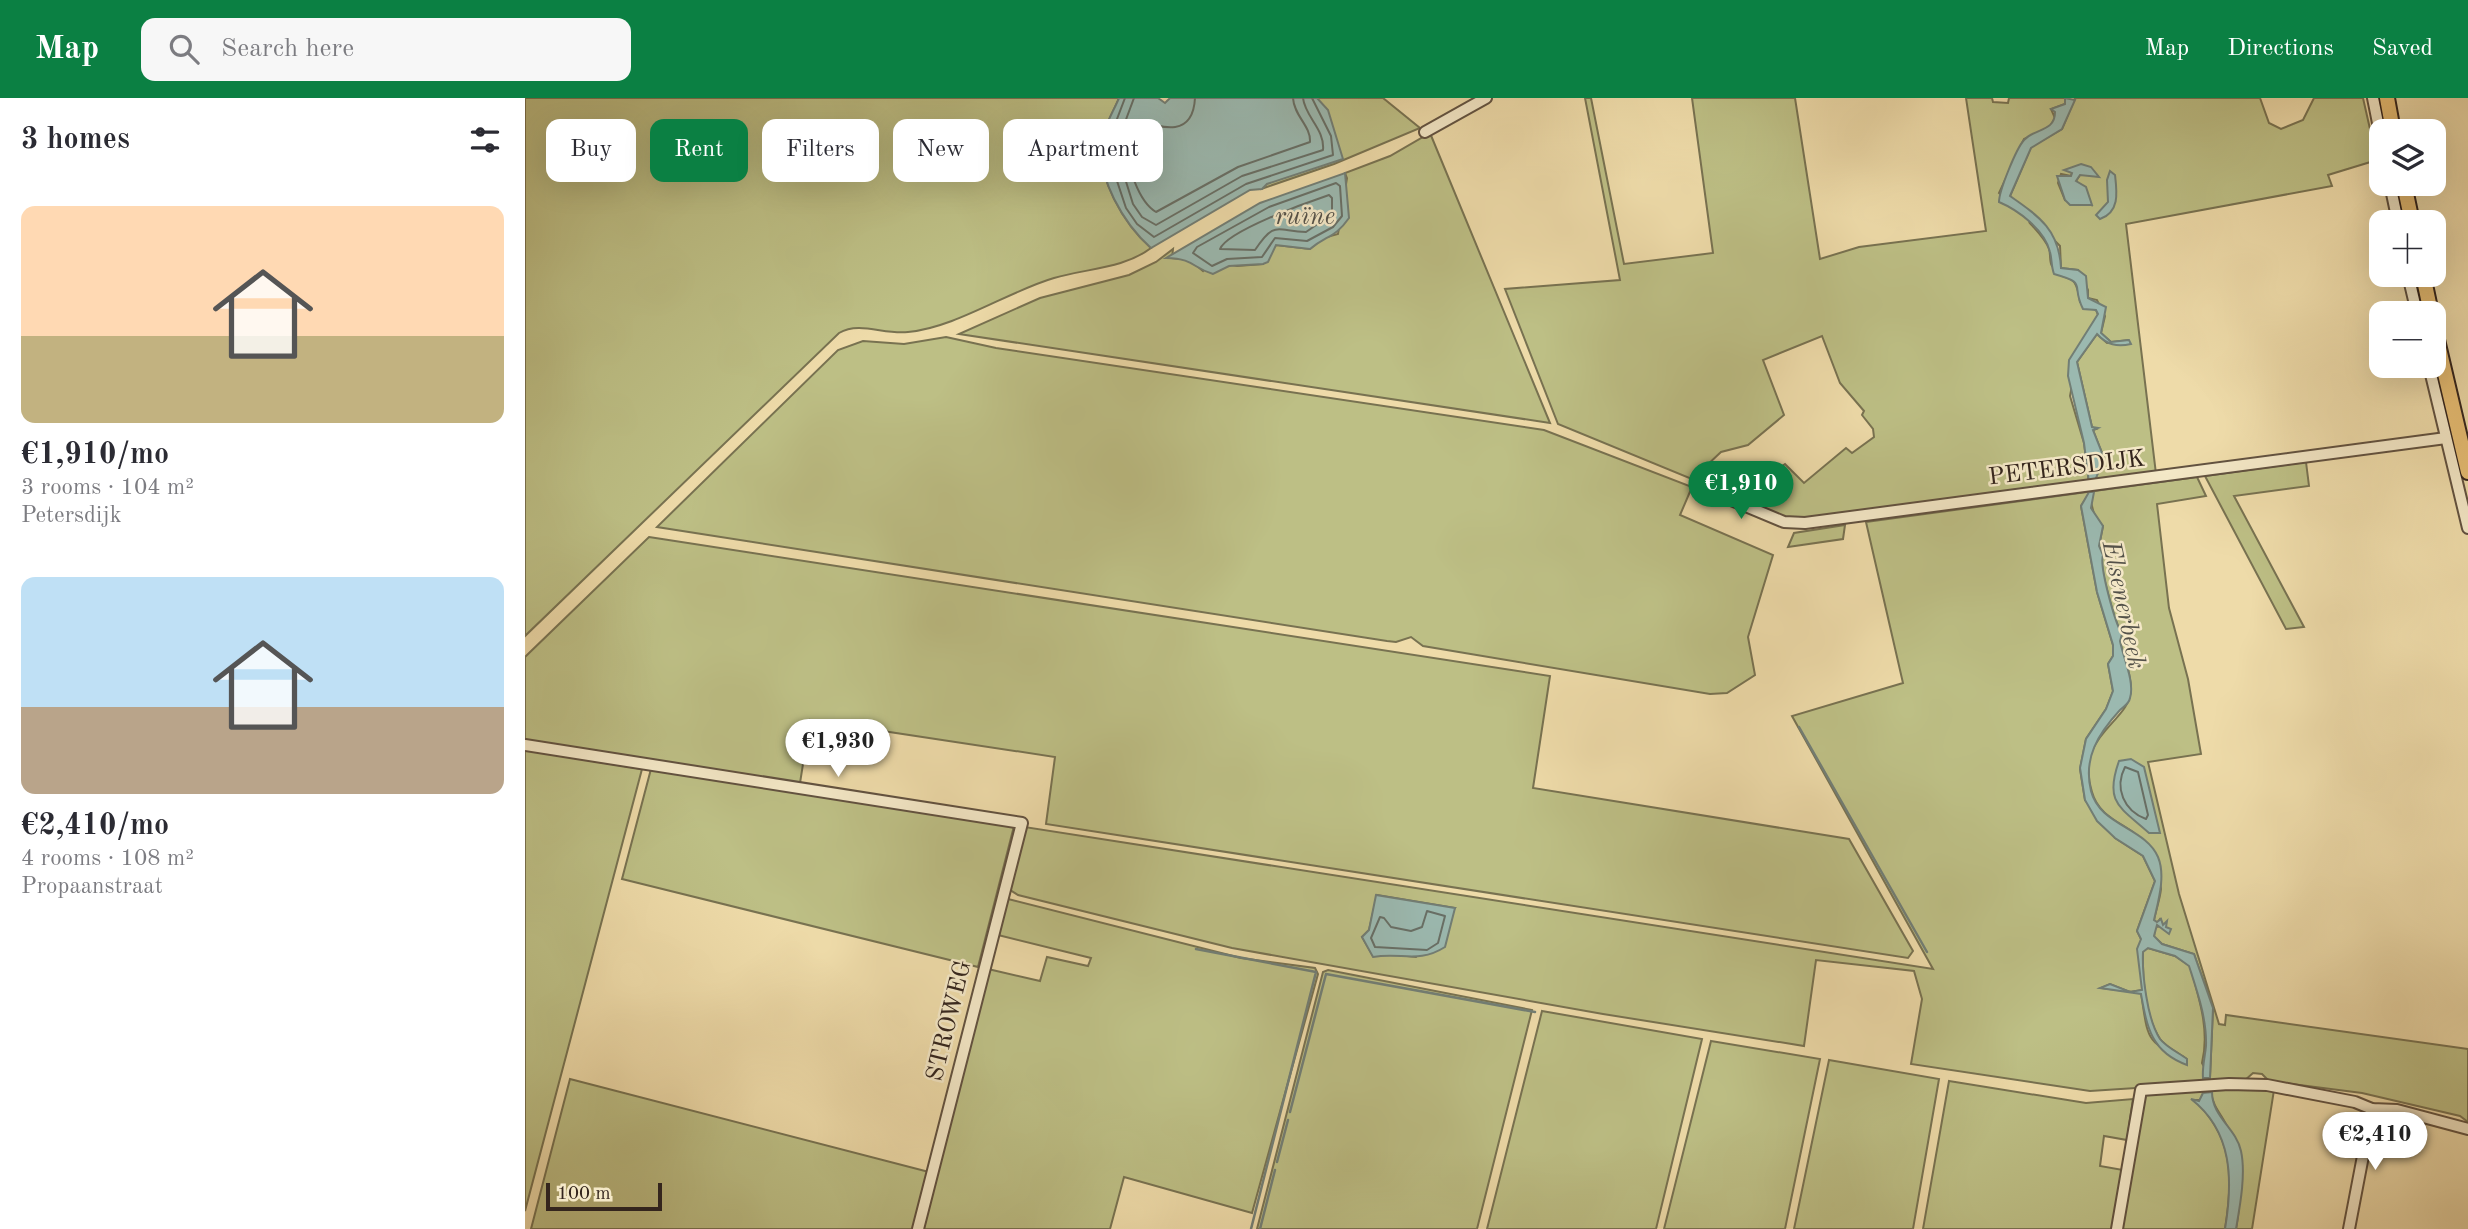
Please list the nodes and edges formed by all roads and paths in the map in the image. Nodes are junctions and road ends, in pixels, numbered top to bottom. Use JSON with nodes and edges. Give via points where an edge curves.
{"nodes":[{"id":1,"x":1486,"y":98,"type":"edge"},
{"id":2,"x":2373,"y":98,"type":"edge"},
{"id":3,"x":2387,"y":98,"type":"edge"},
{"id":4,"x":2377,"y":119,"type":"edge"},
{"id":5,"x":2391,"y":119,"type":"edge"},
{"id":6,"x":1425,"y":131,"type":"dead end"},
{"id":7,"x":2432,"y":378,"type":"edge"},
{"id":8,"x":2446,"y":378,"type":"edge"},
{"id":9,"x":2446,"y":438,"type":"junction"},
{"id":10,"x":2468,"y":472,"type":"edge"},
{"id":11,"x":1700,"y":487,"type":"dead end"},
{"id":12,"x":2468,"y":528,"type":"edge"},
{"id":13,"x":525,"y":745,"type":"edge"},
{"id":14,"x":2372,"y":1109,"type":"junction"},
{"id":15,"x":2468,"y":1129,"type":"edge"},
{"id":16,"x":918,"y":1229,"type":"edge"},
{"id":17,"x":2117,"y":1229,"type":"edge"},
{"id":18,"x":2349,"y":1229,"type":"edge"}],
"edges":[{"from":1,"to":6,"type":"street"},
{"from":2,"to":4,"type":"street"},
{"from":3,"to":5,"type":"main road"},
{"from":7,"to":9,"type":"street"},
{"from":8,"to":10,"type":"main road"},
{"from":9,"to":11,"type":"street","name":"PETERSDIJK","via":[[1805,523],[1784,522]]},
{"from":9,"to":12,"type":"street"},
{"from":13,"to":16,"type":"street","name":"STROWEG","via":[[1022,823]]},
{"from":14,"to":15,"type":"street"},
{"from":14,"to":17,"type":"street","via":[[2267,1085],[2141,1090]]},
{"from":14,"to":18,"type":"street"}]}
